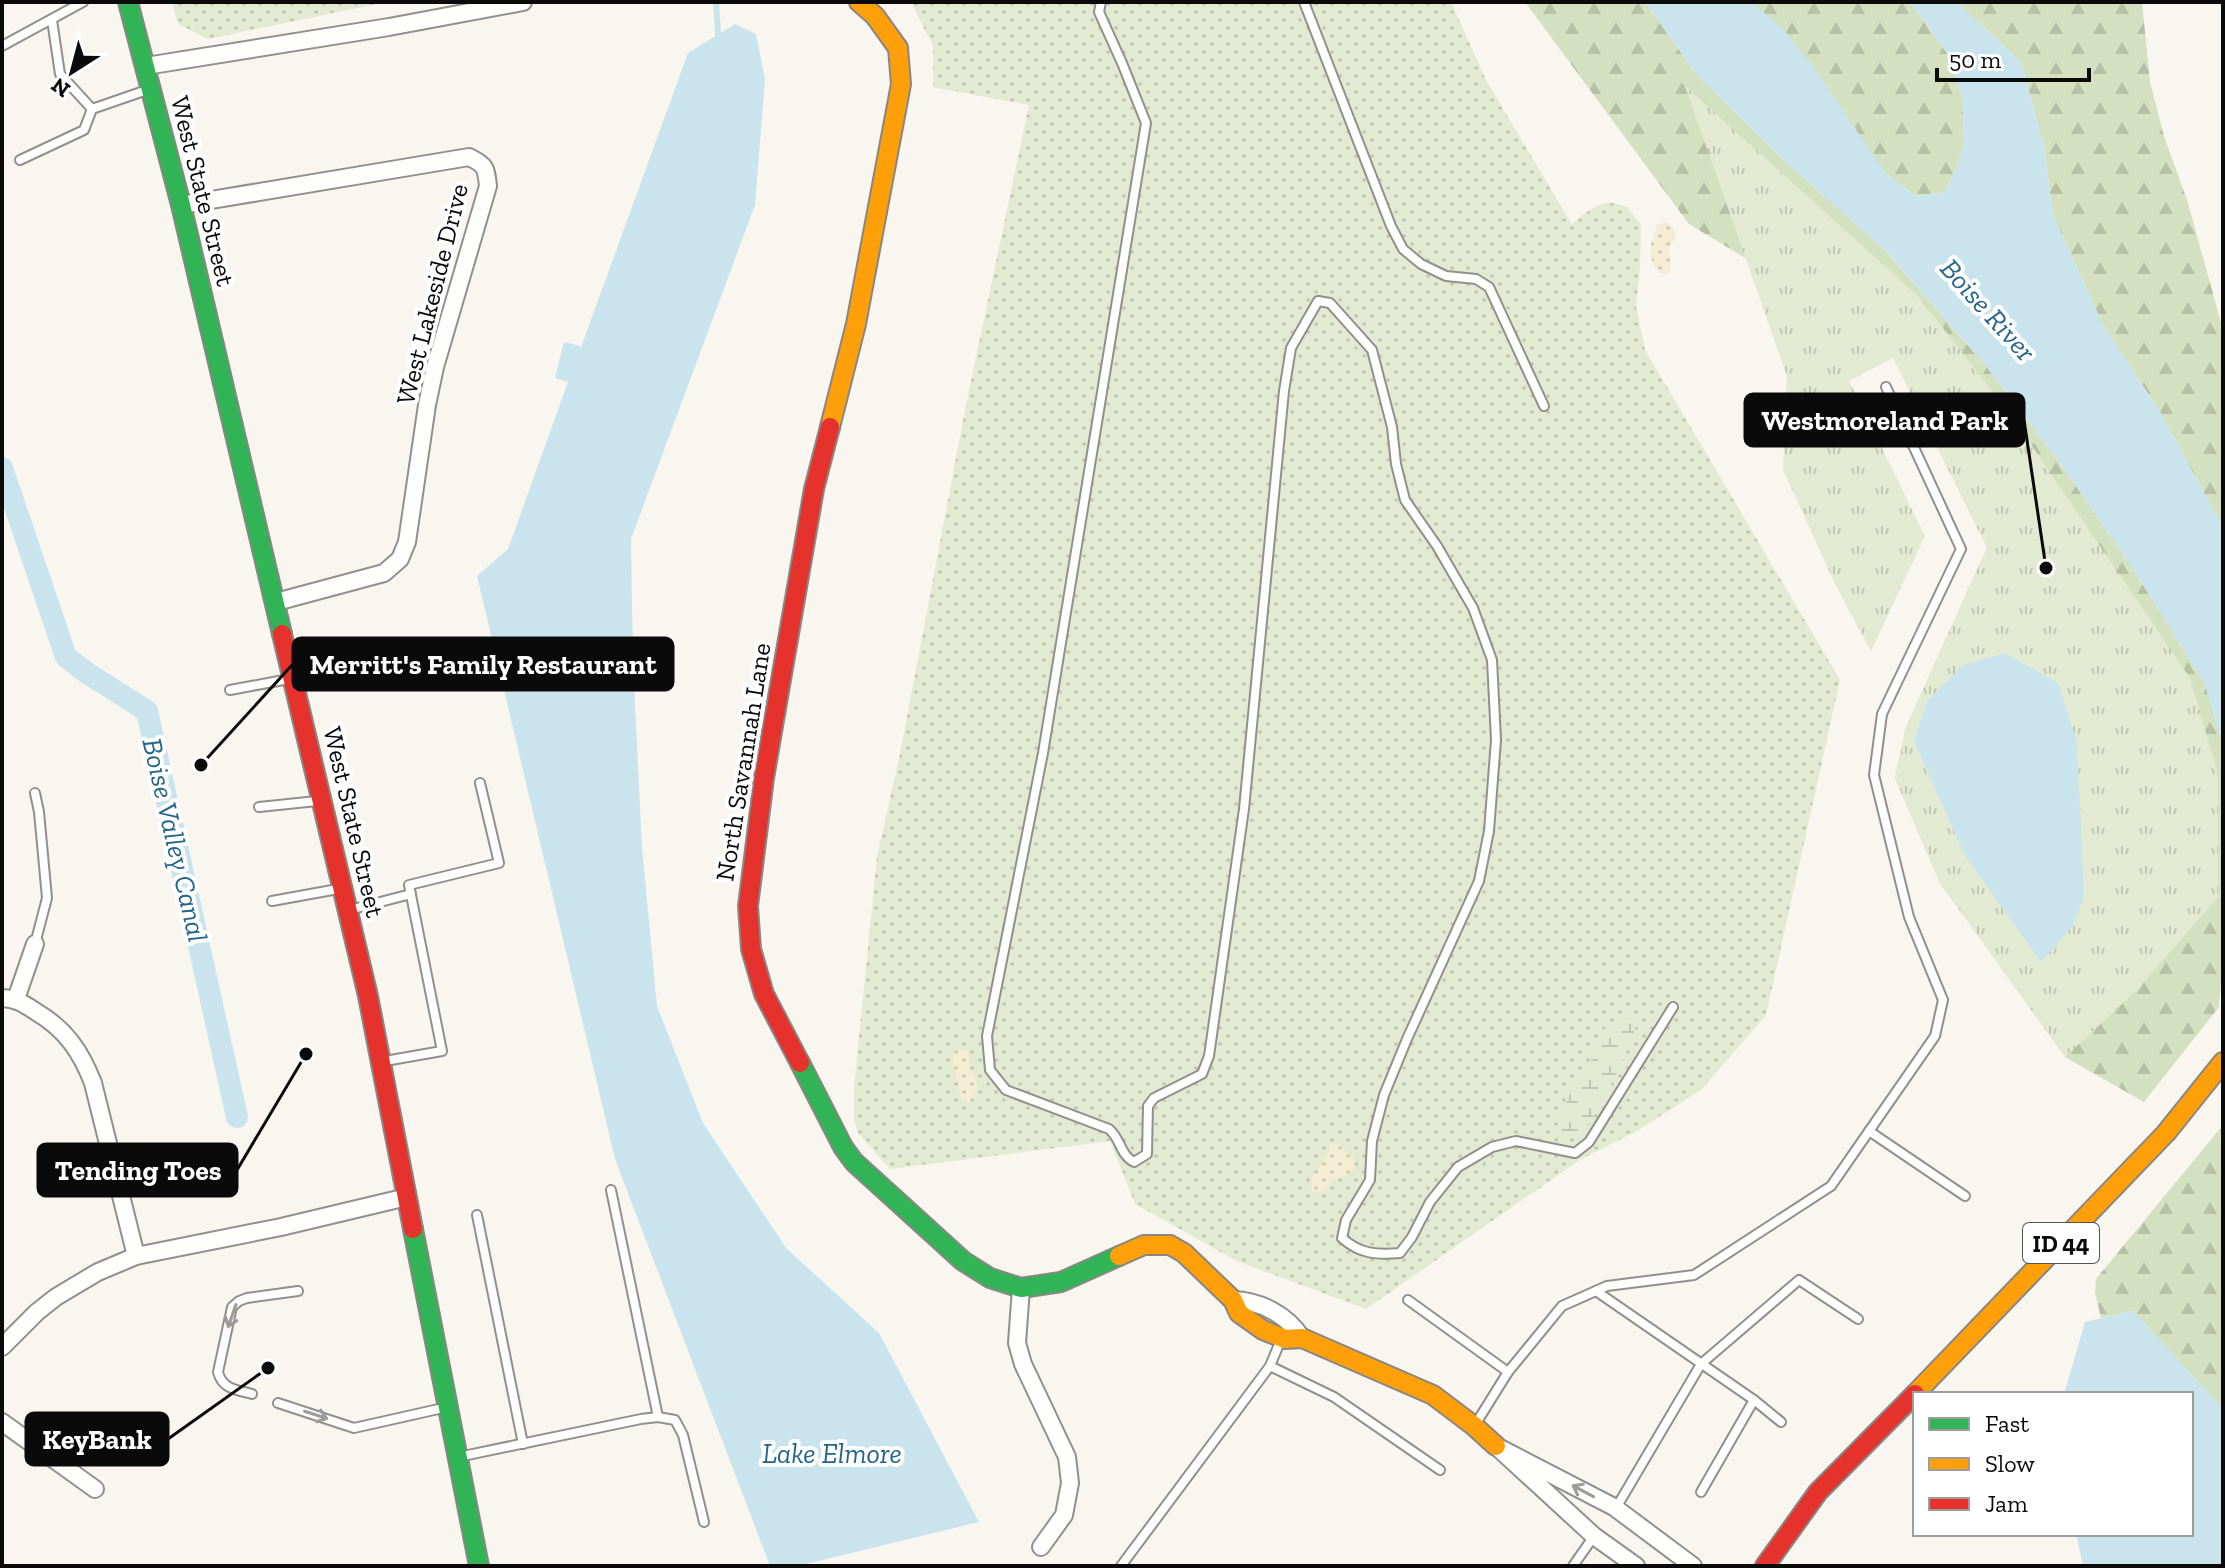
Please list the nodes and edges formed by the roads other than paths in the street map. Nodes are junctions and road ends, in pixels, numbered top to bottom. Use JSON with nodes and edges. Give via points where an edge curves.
{"nodes":[{"id":1,"x":83,"y":2,"type":"edge"},
{"id":2,"x":128,"y":2,"type":"edge"},
{"id":3,"x":523,"y":2,"type":"edge"},
{"id":4,"x":859,"y":2,"type":"edge"},
{"id":5,"x":1101,"y":2,"type":"edge"},
{"id":6,"x":1304,"y":2,"type":"edge"},
{"id":7,"x":52,"y":20,"type":"junction"},
{"id":8,"x":2,"y":46,"type":"edge"},
{"id":9,"x":146,"y":66,"type":"junction"},
{"id":10,"x":151,"y":89,"type":"junction"},
{"id":11,"x":92,"y":109,"type":"junction"},
{"id":12,"x":20,"y":160,"type":"dead end"},
{"id":13,"x":181,"y":205,"type":"junction"},
{"id":14,"x":1886,"y":387,"type":"dead end"},
{"id":15,"x":1544,"y":406,"type":"dead end"},
{"id":16,"x":276,"y":602,"type":"junction"},
{"id":17,"x":293,"y":678,"type":"junction"},
{"id":18,"x":230,"y":690,"type":"dead end"},
{"id":19,"x":480,"y":783,"type":"dead end"},
{"id":20,"x":35,"y":793,"type":"dead end"},
{"id":21,"x":322,"y":801,"type":"junction"},
{"id":22,"x":259,"y":807,"type":"dead end"},
{"id":23,"x":342,"y":888,"type":"junction"},
{"id":24,"x":411,"y":894,"type":"junction"},
{"id":25,"x":272,"y":901,"type":"dead end"},
{"id":26,"x":347,"y":910,"type":"junction"},
{"id":27,"x":35,"y":944,"type":"joint"},
{"id":28,"x":9,"y":999,"type":"edge"},
{"id":29,"x":1673,"y":1007,"type":"dead end"},
{"id":30,"x":380,"y":1062,"type":"junction"},
{"id":31,"x":2223,"y":1062,"type":"edge"},
{"id":32,"x":1869,"y":1131,"type":"junction"},
{"id":33,"x":611,"y":1190,"type":"dead end"},
{"id":34,"x":1965,"y":1196,"type":"dead end"},
{"id":35,"x":407,"y":1197,"type":"junction"},
{"id":36,"x":477,"y":1215,"type":"dead end"},
{"id":37,"x":136,"y":1256,"type":"junction"},
{"id":38,"x":1021,"y":1288,"type":"junction"},
{"id":39,"x":298,"y":1291,"type":"dead end"},
{"id":40,"x":1596,"y":1291,"type":"junction"},
{"id":41,"x":1408,"y":1300,"type":"dead end"},
{"id":42,"x":1858,"y":1319,"type":"dead end"},
{"id":43,"x":1286,"y":1330,"type":"junction"},
{"id":44,"x":2,"y":1347,"type":"edge"},
{"id":45,"x":1701,"y":1364,"type":"junction"},
{"id":46,"x":1270,"y":1366,"type":"junction"},
{"id":47,"x":1508,"y":1372,"type":"junction"},
{"id":48,"x":1917,"y":1392,"type":"edge"},
{"id":49,"x":252,"y":1394,"type":"dead end"},
{"id":50,"x":1913,"y":1396,"type":"edge"},
{"id":51,"x":1754,"y":1400,"type":"junction"},
{"id":52,"x":278,"y":1403,"type":"dead end"},
{"id":53,"x":448,"y":1407,"type":"junction"},
{"id":54,"x":658,"y":1417,"type":"junction"},
{"id":55,"x":2,"y":1422,"type":"edge"},
{"id":56,"x":1781,"y":1422,"type":"dead end"},
{"id":57,"x":1474,"y":1426,"type":"junction"},
{"id":58,"x":523,"y":1444,"type":"junction"},
{"id":59,"x":1496,"y":1446,"type":"junction"},
{"id":60,"x":458,"y":1457,"type":"junction"},
{"id":61,"x":1440,"y":1470,"type":"dead end"},
{"id":62,"x":95,"y":1489,"type":"dead end"},
{"id":63,"x":1701,"y":1492,"type":"dead end"},
{"id":64,"x":1616,"y":1509,"type":"junction"},
{"id":65,"x":704,"y":1522,"type":"dead end"},
{"id":66,"x":1594,"y":1536,"type":"junction"},
{"id":67,"x":1041,"y":1547,"type":"dead end"},
{"id":68,"x":479,"y":1566,"type":"edge"},
{"id":69,"x":1121,"y":1566,"type":"edge"},
{"id":70,"x":1573,"y":1566,"type":"edge"},
{"id":71,"x":1636,"y":1566,"type":"edge"},
{"id":72,"x":1693,"y":1566,"type":"edge"},
{"id":73,"x":1765,"y":1566,"type":"edge"}],
"edges":[{"from":1,"to":7,"type":"lane"},
{"from":2,"to":9,"type":"main road","name":"West State Street"},
{"from":3,"to":9,"type":"street"},
{"from":4,"to":38,"type":"main road","name":"North Savannah Lane","via":[[898,48],[901,84],[856,324],[803,550],[764,778],[748,906],[751,949],[764,994],[833,1132],[854,1162],[963,1261],[990,1278]]},
{"from":5,"to":29,"type":"lane","via":[[1099,12],[1146,123],[1043,753],[987,1036],[990,1070],[1006,1090],[1109,1129],[1134,1162],[1147,1154],[1148,1106],[1154,1098],[1202,1074],[1209,1056],[1244,809],[1284,391],[1291,348],[1318,301],[1330,303],[1372,350],[1405,500],[1473,608],[1492,660],[1496,740],[1479,881],[1384,1095],[1372,1141],[1370,1180],[1346,1220],[1342,1238],[1354,1249],[1375,1255],[1400,1253],[1458,1167],[1492,1147],[1516,1141],[1575,1153],[1589,1142]]},
{"from":6,"to":15,"type":"lane","via":[[1403,249],[1446,276],[1476,279],[1489,287]]},
{"from":7,"to":8,"type":"lane"},
{"from":7,"to":11,"type":"lane","via":[[60,74]]},
{"from":9,"to":10,"type":"main road","name":"West State Street"},
{"from":10,"to":11,"type":"lane"},
{"from":10,"to":13,"type":"main road","name":"West State Street"},
{"from":11,"to":12,"type":"lane","via":[[84,130]]},
{"from":13,"to":16,"type":"main road","name":"West State Street"},
{"from":13,"to":16,"type":"street","name":"West Lakeside Drive","via":[[469,157],[486,169],[488,186],[435,367],[400,559],[384,573]]},
{"from":14,"to":32,"type":"lane","via":[[1961,549],[1882,714],[1874,775],[1909,917],[1943,1000],[1935,1036]]},
{"from":16,"to":17,"type":"main road","name":"West State Street"},
{"from":17,"to":18,"type":"lane"},
{"from":17,"to":21,"type":"main road","name":"West State Street"},
{"from":19,"to":24,"type":"lane","via":[[499,863],[409,885]]},
{"from":20,"to":27,"type":"lane","via":[[47,898]]},
{"from":21,"to":22,"type":"lane"},
{"from":21,"to":23,"type":"main road","name":"West State Street"},
{"from":23,"to":25,"type":"lane"},
{"from":23,"to":26,"type":"main road","name":"West State Street"},
{"from":24,"to":26,"type":"lane"},
{"from":24,"to":30,"type":"lane","via":[[442,1051]]},
{"from":26,"to":30,"type":"main road","name":"West State Street"},
{"from":27,"to":28,"type":"street"},
{"from":28,"to":37,"type":"street","via":[[54,1023],[84,1061]]},
{"from":30,"to":35,"type":"main road","name":"West State Street"},
{"from":31,"to":48,"type":"main road","number":"ID 44","via":[[2166,1133]]},
{"from":32,"to":34,"type":"lane"},
{"from":32,"to":40,"type":"lane","via":[[1831,1186],[1694,1275]]},
{"from":33,"to":54,"type":"lane"},
{"from":35,"to":37,"type":"street"},
{"from":35,"to":53,"type":"main road","name":"West State Street"},
{"from":36,"to":58,"type":"lane"},
{"from":37,"to":44,"type":"street","via":[[56,1297]]},
{"from":38,"to":43,"type":"main road","name":"North Savannah Lane","via":[[1061,1282],[1144,1245],[1170,1245],[1233,1300],[1239,1313],[1263,1330]]},
{"from":38,"to":67,"type":"street","via":[[1017,1343],[1067,1457],[1070,1483],[1064,1515]]},
{"from":39,"to":49,"type":"lane","one_way":true,"via":[[247,1298],[232,1307],[218,1372],[227,1387]]},
{"from":40,"to":45,"type":"lane"},
{"from":40,"to":47,"type":"lane","via":[[1562,1306]]},
{"from":41,"to":47,"type":"lane"},
{"from":42,"to":45,"type":"lane","via":[[1799,1280]]},
{"from":43,"to":46,"type":"lane"},
{"from":43,"to":57,"type":"main road","via":[[1433,1395]]},
{"from":45,"to":51,"type":"lane"},
{"from":45,"to":64,"type":"lane"},
{"from":46,"to":61,"type":"lane","via":[[1334,1397]]},
{"from":46,"to":69,"type":"lane"},
{"from":47,"to":57,"type":"lane"},
{"from":50,"to":73,"type":"main road","number":"ID 44","via":[[1818,1492]]},
{"from":51,"to":56,"type":"lane"},
{"from":51,"to":63,"type":"lane"},
{"from":52,"to":53,"type":"lane","one_way":true,"via":[[354,1428]]},
{"from":53,"to":60,"type":"main road","name":"West State Street"},
{"from":54,"to":58,"type":"lane"},
{"from":54,"to":65,"type":"lane","via":[[675,1420],[683,1435]]},
{"from":55,"to":62,"type":"street"},
{"from":57,"to":59,"type":"main road"},
{"from":58,"to":60,"type":"lane"},
{"from":64,"to":59,"type":"street","one_way":true},
{"from":59,"to":66,"type":"street"},
{"from":60,"to":68,"type":"main road","name":"West State Street"},
{"from":64,"to":72,"type":"street"},
{"from":66,"to":70,"type":"lane"},
{"from":66,"to":71,"type":"street"}]}
